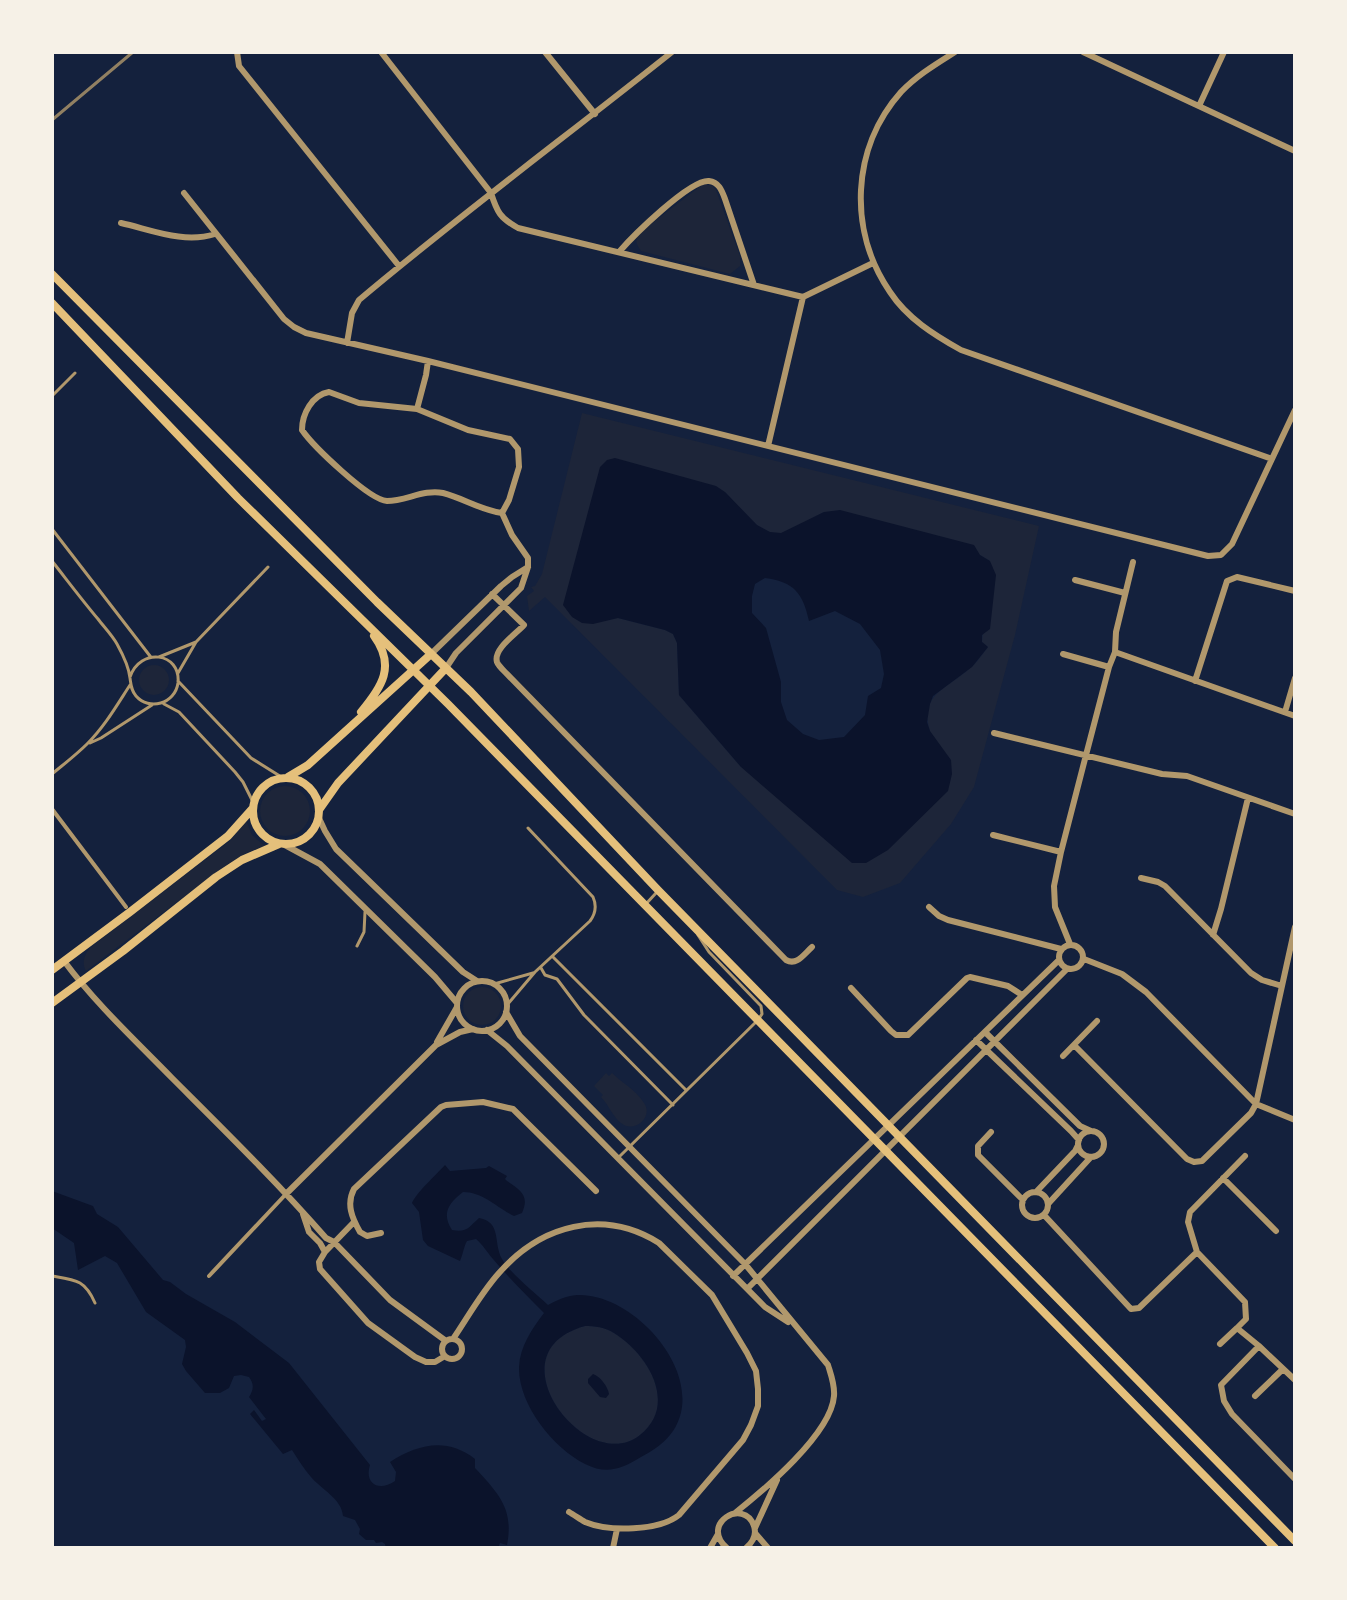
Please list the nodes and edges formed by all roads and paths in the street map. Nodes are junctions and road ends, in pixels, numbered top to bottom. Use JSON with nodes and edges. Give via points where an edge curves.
{"nodes":[{"id":1,"x":237,"y":52,"type":"edge"},
{"id":2,"x":381,"y":52,"type":"edge"},
{"id":3,"x":545,"y":52,"type":"edge"},
{"id":4,"x":672,"y":52,"type":"edge"},
{"id":5,"x":955,"y":52,"type":"edge"},
{"id":6,"x":1083,"y":52,"type":"edge"},
{"id":7,"x":1224,"y":52,"type":"edge"},
{"id":8,"x":1199,"y":106,"type":"junction"},
{"id":9,"x":595,"y":114,"type":"junction"},
{"id":10,"x":1295,"y":151,"type":"edge"},
{"id":11,"x":184,"y":193,"type":"dead end"},
{"id":12,"x":491,"y":193,"type":"junction"},
{"id":13,"x":121,"y":223,"type":"dead end"},
{"id":14,"x":215,"y":234,"type":"junction"},
{"id":15,"x":619,"y":252,"type":"junction"},
{"id":16,"x":873,"y":263,"type":"junction"},
{"id":17,"x":399,"y":266,"type":"junction"},
{"id":18,"x":52,"y":274,"type":"edge"},
{"id":19,"x":754,"y":285,"type":"junction"},
{"id":20,"x":803,"y":297,"type":"junction"},
{"id":21,"x":52,"y":303,"type":"edge"},
{"id":22,"x":347,"y":343,"type":"junction"},
{"id":23,"x":428,"y":361,"type":"junction"},
{"id":24,"x":75,"y":373,"type":"dead end"},
{"id":25,"x":52,"y":396,"type":"edge"},
{"id":26,"x":417,"y":409,"type":"junction"},
{"id":27,"x":1295,"y":410,"type":"edge"},
{"id":28,"x":768,"y":446,"type":"junction"},
{"id":29,"x":1272,"y":459,"type":"junction"},
{"id":30,"x":502,"y":513,"type":"junction"},
{"id":31,"x":52,"y":529,"type":"edge"},
{"id":32,"x":52,"y":561,"type":"edge"},
{"id":33,"x":1133,"y":562,"type":"dead end"},
{"id":34,"x":268,"y":567,"type":"dead end"},
{"id":35,"x":528,"y":567,"type":"junction"},
{"id":36,"x":1075,"y":580,"type":"dead end"},
{"id":37,"x":1295,"y":591,"type":"edge"},
{"id":38,"x":1125,"y":593,"type":"junction"},
{"id":39,"x":492,"y":594,"type":"junction"},
{"id":40,"x":503,"y":605,"type":"junction"},
{"id":41,"x":354,"y":610,"type":"junction"},
{"id":42,"x":196,"y":642,"type":"junction"},
{"id":43,"x":1115,"y":652,"type":"junction"},
{"id":44,"x":431,"y":654,"type":"junction"},
{"id":45,"x":1063,"y":654,"type":"dead end"},
{"id":46,"x":151,"y":657,"type":"junction"},
{"id":47,"x":158,"y":657,"type":"junction"},
{"id":48,"x":1109,"y":667,"type":"junction"},
{"id":49,"x":446,"y":668,"type":"junction"},
{"id":50,"x":414,"y":671,"type":"junction"},
{"id":51,"x":177,"y":674,"type":"junction"},
{"id":52,"x":130,"y":677,"type":"junction"},
{"id":53,"x":1295,"y":678,"type":"edge"},
{"id":54,"x":178,"y":681,"type":"junction"},
{"id":55,"x":1195,"y":681,"type":"junction"},
{"id":56,"x":130,"y":685,"type":"junction"},
{"id":57,"x":429,"y":686,"type":"junction"},
{"id":58,"x":162,"y":703,"type":"junction"},
{"id":59,"x":153,"y":704,"type":"junction"},
{"id":60,"x":1285,"y":712,"type":"junction"},
{"id":61,"x":1295,"y":716,"type":"edge"},
{"id":62,"x":351,"y":725,"type":"junction"},
{"id":63,"x":994,"y":733,"type":"dead end"},
{"id":64,"x":87,"y":744,"type":"junction"},
{"id":65,"x":1086,"y":755,"type":"junction"},
{"id":66,"x":52,"y":774,"type":"edge"},
{"id":67,"x":285,"y":778,"type":"junction"},
{"id":68,"x":1248,"y":798,"type":"junction"},
{"id":69,"x":253,"y":806,"type":"junction"},
{"id":70,"x":52,"y":809,"type":"edge"},
{"id":71,"x":318,"y":814,"type":"junction"},
{"id":72,"x":1295,"y":814,"type":"edge"},
{"id":73,"x":528,"y":828,"type":"dead end"},
{"id":74,"x":993,"y":835,"type":"dead end"},
{"id":75,"x":281,"y":844,"type":"junction"},
{"id":76,"x":1061,"y":852,"type":"junction"},
{"id":77,"x":1141,"y":878,"type":"dead end"},
{"id":78,"x":658,"y":890,"type":"junction"},
{"id":79,"x":645,"y":905,"type":"junction"},
{"id":80,"x":364,"y":906,"type":"junction"},
{"id":81,"x":126,"y":907,"type":"dead end"},
{"id":82,"x":929,"y":907,"type":"dead end"},
{"id":83,"x":692,"y":925,"type":"junction"},
{"id":84,"x":1295,"y":927,"type":"edge"},
{"id":85,"x":1213,"y":935,"type":"junction"},
{"id":86,"x":1070,"y":944,"type":"junction"},
{"id":87,"x":357,"y":946,"type":"dead end"},
{"id":88,"x":812,"y":947,"type":"dead end"},
{"id":89,"x":1061,"y":949,"type":"junction"},
{"id":90,"x":553,"y":957,"type":"junction"},
{"id":91,"x":1084,"y":959,"type":"junction"},
{"id":92,"x":1059,"y":960,"type":"junction"},
{"id":93,"x":64,"y":961,"type":"junction"},
{"id":94,"x":540,"y":968,"type":"junction"},
{"id":95,"x":1067,"y":969,"type":"junction"},
{"id":96,"x":52,"y":970,"type":"edge"},
{"id":97,"x":535,"y":972,"type":"junction"},
{"id":98,"x":477,"y":981,"type":"junction"},
{"id":99,"x":80,"y":983,"type":"junction"},
{"id":100,"x":494,"y":984,"type":"junction"},
{"id":101,"x":1282,"y":986,"type":"junction"},
{"id":102,"x":851,"y":988,"type":"dead end"},
{"id":103,"x":1022,"y":995,"type":"junction"},
{"id":104,"x":52,"y":1003,"type":"edge"},
{"id":105,"x":457,"y":1005,"type":"junction"},
{"id":106,"x":507,"y":1009,"type":"junction"},
{"id":107,"x":758,"y":1020,"type":"junction"},
{"id":108,"x":1097,"y":1021,"type":"dead end"},
{"id":109,"x":473,"y":1029,"type":"junction"},
{"id":110,"x":487,"y":1030,"type":"junction"},
{"id":111,"x":985,"y":1032,"type":"junction"},
{"id":112,"x":976,"y":1040,"type":"junction"},
{"id":113,"x":996,"y":1041,"type":"junction"},
{"id":114,"x":436,"y":1045,"type":"junction"},
{"id":115,"x":1074,"y":1045,"type":"junction"},
{"id":116,"x":987,"y":1050,"type":"junction"},
{"id":117,"x":1063,"y":1056,"type":"dead end"},
{"id":118,"x":687,"y":1091,"type":"junction"},
{"id":119,"x":1256,"y":1104,"type":"junction"},
{"id":120,"x":673,"y":1105,"type":"junction"},
{"id":121,"x":1295,"y":1120,"type":"edge"},
{"id":122,"x":888,"y":1126,"type":"junction"},
{"id":123,"x":1091,"y":1131,"type":"junction"},
{"id":124,"x":991,"y":1132,"type":"dead end"},
{"id":125,"x":899,"y":1137,"type":"junction"},
{"id":126,"x":874,"y":1138,"type":"junction"},
{"id":127,"x":1078,"y":1143,"type":"junction"},
{"id":128,"x":630,"y":1146,"type":"junction"},
{"id":129,"x":886,"y":1151,"type":"junction"},
{"id":130,"x":1245,"y":1156,"type":"dead end"},
{"id":131,"x":1091,"y":1157,"type":"junction"},
{"id":132,"x":618,"y":1158,"type":"junction"},
{"id":133,"x":1223,"y":1178,"type":"junction"},
{"id":134,"x":596,"y":1191,"type":"dead end"},
{"id":135,"x":1036,"y":1192,"type":"junction"},
{"id":136,"x":286,"y":1194,"type":"junction"},
{"id":137,"x":1023,"y":1200,"type":"junction"},
{"id":138,"x":1048,"y":1204,"type":"junction"},
{"id":139,"x":302,"y":1210,"type":"junction"},
{"id":140,"x":1044,"y":1215,"type":"junction"},
{"id":141,"x":354,"y":1222,"type":"junction"},
{"id":142,"x":1276,"y":1231,"type":"dead end"},
{"id":143,"x":381,"y":1233,"type":"dead end"},
{"id":144,"x":334,"y":1242,"type":"junction"},
{"id":145,"x":325,"y":1252,"type":"junction"},
{"id":146,"x":1197,"y":1252,"type":"junction"},
{"id":147,"x":745,"y":1264,"type":"junction"},
{"id":148,"x":52,"y":1276,"type":"edge"},
{"id":149,"x":209,"y":1276,"type":"dead end"},
{"id":150,"x":733,"y":1276,"type":"junction"},
{"id":151,"x":757,"y":1279,"type":"junction"},
{"id":152,"x":747,"y":1289,"type":"junction"},
{"id":153,"x":95,"y":1303,"type":"dead end"},
{"id":154,"x":792,"y":1325,"type":"junction"},
{"id":155,"x":1237,"y":1328,"type":"junction"},
{"id":156,"x":449,"y":1340,"type":"junction"},
{"id":157,"x":1220,"y":1344,"type":"dead end"},
{"id":158,"x":1259,"y":1346,"type":"junction"},
{"id":159,"x":445,"y":1356,"type":"junction"},
{"id":160,"x":1283,"y":1369,"type":"junction"},
{"id":161,"x":1295,"y":1380,"type":"edge"},
{"id":162,"x":1255,"y":1396,"type":"dead end"},
{"id":163,"x":778,"y":1477,"type":"junction"},
{"id":164,"x":1295,"y":1479,"type":"edge"},
{"id":165,"x":569,"y":1512,"type":"dead end"},
{"id":166,"x":735,"y":1513,"type":"junction"},
{"id":167,"x":617,"y":1529,"type":"junction"},
{"id":168,"x":755,"y":1531,"type":"junction"},
{"id":169,"x":718,"y":1533,"type":"junction"},
{"id":170,"x":1295,"y":1541,"type":"edge"},
{"id":171,"x":613,"y":1548,"type":"edge"},
{"id":172,"x":710,"y":1548,"type":"edge"},
{"id":173,"x":727,"y":1548,"type":"edge"},
{"id":174,"x":746,"y":1548,"type":"edge"},
{"id":175,"x":768,"y":1548,"type":"edge"},
{"id":176,"x":1275,"y":1548,"type":"edge"}],
"edges":[{"from":1,"to":17,"type":"street","via":[[239,66]]},
{"from":2,"to":12,"type":"street"},
{"from":3,"to":9,"type":"street"},
{"from":4,"to":9,"type":"street"},
{"from":5,"to":16,"type":"street","via":[[907,86],[877,126],[864,160],[860,198]]},
{"from":6,"to":8,"type":"street"},
{"from":7,"to":8,"type":"street"},
{"from":8,"to":10,"type":"street"},
{"from":9,"to":12,"type":"street"},
{"from":11,"to":14,"type":"street"},
{"from":12,"to":15,"type":"street","via":[[497,212],[518,228]]},
{"from":12,"to":17,"type":"street"},
{"from":13,"to":14,"type":"street","via":[[184,238]]},
{"from":14,"to":22,"type":"street","via":[[284,319],[306,333]]},
{"from":15,"to":19,"type":"street"},
{"from":15,"to":19,"type":"street","via":[[688,189],[711,181],[725,199]]},
{"from":16,"to":20,"type":"street"},
{"from":16,"to":29,"type":"street","via":[[910,315],[961,350]]},
{"from":17,"to":22,"type":"street","via":[[359,300]]},
{"from":18,"to":44,"type":"main road"},
{"from":19,"to":20,"type":"street"},
{"from":20,"to":28,"type":"street"},
{"from":21,"to":41,"type":"main road","via":[[238,498]]},
{"from":22,"to":23,"type":"street"},
{"from":23,"to":26,"type":"street"},
{"from":23,"to":28,"type":"street"},
{"from":24,"to":25,"type":"lane"},
{"from":26,"to":30,"type":"street","via":[[514,442],[519,467]]},
{"from":26,"to":30,"type":"street","via":[[324,393],[307,410],[302,430],[378,499],[433,492]]},
{"from":27,"to":29,"type":"street"},
{"from":28,"to":29,"type":"street","via":[[1208,556],[1221,555],[1232,544]]},
{"from":30,"to":35,"type":"street"},
{"from":31,"to":46,"type":"lane"},
{"from":32,"to":52,"type":"lane","via":[[117,644]]},
{"from":33,"to":38,"type":"street"},
{"from":34,"to":42,"type":"lane"},
{"from":35,"to":39,"type":"street"},
{"from":35,"to":40,"type":"street","via":[[521,588]]},
{"from":36,"to":38,"type":"street"},
{"from":37,"to":55,"type":"street","via":[[1237,577],[1227,581]]},
{"from":38,"to":43,"type":"street"},
{"from":39,"to":40,"type":"street"},
{"from":39,"to":44,"type":"street"},
{"from":40,"to":49,"type":"street"},
{"from":40,"to":88,"type":"street","via":[[524,625],[498,652],[496,659],[505,672],[786,960],[795,962]]},
{"from":41,"to":50,"type":"main road"},
{"from":41,"to":62,"type":"main road","via":[[381,647],[385,667],[377,692]]},
{"from":42,"to":47,"type":"lane"},
{"from":42,"to":51,"type":"lane"},
{"from":43,"to":48,"type":"street"},
{"from":43,"to":55,"type":"street"},
{"from":44,"to":49,"type":"main road"},
{"from":44,"to":50,"type":"main road"},
{"from":45,"to":48,"type":"street"},
{"from":46,"to":47,"type":"lane"},
{"from":46,"to":52,"type":"lane","via":[[137,663]]},
{"from":47,"to":51,"type":"lane"},
{"from":48,"to":65,"type":"street"},
{"from":49,"to":57,"type":"main road"},
{"from":49,"to":78,"type":"main road"},
{"from":50,"to":57,"type":"main road"},
{"from":50,"to":62,"type":"main road"},
{"from":51,"to":54,"type":"lane"},
{"from":52,"to":56,"type":"lane"},
{"from":53,"to":60,"type":"street"},
{"from":54,"to":58,"type":"lane","via":[[173,695]]},
{"from":54,"to":67,"type":"lane","via":[[251,758]]},
{"from":55,"to":60,"type":"street"},
{"from":56,"to":59,"type":"lane","via":[[138,698]]},
{"from":56,"to":64,"type":"lane"},
{"from":57,"to":71,"type":"main road","via":[[338,783]]},
{"from":57,"to":79,"type":"main road"},
{"from":58,"to":59,"type":"lane"},
{"from":58,"to":69,"type":"lane","via":[[179,712],[235,772]]},
{"from":59,"to":64,"type":"lane"},
{"from":60,"to":61,"type":"street"},
{"from":62,"to":67,"type":"main road","via":[[308,765]]},
{"from":63,"to":65,"type":"street"},
{"from":64,"to":66,"type":"lane"},
{"from":65,"to":68,"type":"street","via":[[1185,775]]},
{"from":65,"to":76,"type":"street"},
{"from":67,"to":69,"type":"main road","via":[[265,785]]},
{"from":67,"to":71,"type":"main road","via":[[309,788]]},
{"from":68,"to":72,"type":"street"},
{"from":68,"to":85,"type":"street"},
{"from":69,"to":75,"type":"main road","via":[[259,831]]},
{"from":69,"to":93,"type":"main road","via":[[228,836]]},
{"from":70,"to":81,"type":"street"},
{"from":71,"to":75,"type":"main road","via":[[305,838]]},
{"from":71,"to":98,"type":"street","via":[[336,849]]},
{"from":73,"to":90,"type":"lane","via":[[595,903],[590,921]]},
{"from":74,"to":76,"type":"street"},
{"from":75,"to":80,"type":"street","via":[[320,864]]},
{"from":75,"to":99,"type":"main road","via":[[216,877]]},
{"from":76,"to":86,"type":"street","via":[[1053,897]]},
{"from":77,"to":85,"type":"street","via":[[1165,886]]},
{"from":78,"to":79,"type":"lane"},
{"from":78,"to":83,"type":"main road"},
{"from":79,"to":107,"type":"main road"},
{"from":80,"to":87,"type":"lane","via":[[366,925]]},
{"from":80,"to":105,"type":"street"},
{"from":82,"to":89,"type":"street","via":[[948,920]]},
{"from":83,"to":107,"type":"lane","via":[[709,952],[761,1006]]},
{"from":83,"to":122,"type":"main road"},
{"from":84,"to":101,"type":"street"},
{"from":85,"to":101,"type":"street","via":[[1251,973]]},
{"from":86,"to":89,"type":"street"},
{"from":86,"to":91,"type":"street","via":[[1080,948]]},
{"from":89,"to":92,"type":"street"},
{"from":90,"to":94,"type":"lane"},
{"from":90,"to":118,"type":"lane"},
{"from":91,"to":95,"type":"street","via":[[1078,968]]},
{"from":91,"to":119,"type":"street","via":[[1122,974],[1146,992]]},
{"from":92,"to":95,"type":"street"},
{"from":92,"to":103,"type":"street"},
{"from":93,"to":96,"type":"main road"},
{"from":93,"to":99,"type":"street"},
{"from":94,"to":97,"type":"lane"},
{"from":94,"to":120,"type":"lane","via":[[557,979],[584,1015]]},
{"from":95,"to":113,"type":"street"},
{"from":97,"to":100,"type":"lane"},
{"from":97,"to":106,"type":"lane"},
{"from":98,"to":100,"type":"street"},
{"from":98,"to":105,"type":"street","via":[[463,990]]},
{"from":99,"to":104,"type":"main road"},
{"from":99,"to":136,"type":"street"},
{"from":100,"to":106,"type":"street","via":[[504,993]]},
{"from":101,"to":119,"type":"street"},
{"from":102,"to":103,"type":"street","via":[[902,1036],[967,978],[1008,986]]},
{"from":103,"to":111,"type":"street"},
{"from":105,"to":109,"type":"street","via":[[461,1019]]},
{"from":105,"to":114,"type":"street"},
{"from":106,"to":110,"type":"street","via":[[499,1024]]},
{"from":106,"to":128,"type":"street","via":[[520,1036]]},
{"from":107,"to":118,"type":"lane"},
{"from":107,"to":126,"type":"main road"},
{"from":108,"to":115,"type":"street"},
{"from":109,"to":110,"type":"street"},
{"from":109,"to":114,"type":"street"},
{"from":110,"to":132,"type":"street"},
{"from":111,"to":112,"type":"street"},
{"from":111,"to":113,"type":"street"},
{"from":112,"to":116,"type":"street"},
{"from":112,"to":122,"type":"street"},
{"from":113,"to":116,"type":"street"},
{"from":113,"to":123,"type":"street"},
{"from":114,"to":136,"type":"street"},
{"from":115,"to":117,"type":"street"},
{"from":115,"to":119,"type":"street","via":[[1191,1161],[1202,1161]]},
{"from":116,"to":125,"type":"street"},
{"from":116,"to":127,"type":"street"},
{"from":118,"to":120,"type":"lane"},
{"from":119,"to":121,"type":"street"},
{"from":120,"to":128,"type":"lane"},
{"from":122,"to":125,"type":"main road"},
{"from":122,"to":126,"type":"street"},
{"from":123,"to":127,"type":"street"},
{"from":123,"to":131,"type":"street","via":[[1105,1144]]},
{"from":124,"to":137,"type":"street","via":[[978,1146],[978,1155]]},
{"from":125,"to":129,"type":"street"},
{"from":125,"to":170,"type":"main road"},
{"from":126,"to":129,"type":"main road"},
{"from":126,"to":147,"type":"street"},
{"from":127,"to":131,"type":"street","via":[[1082,1154]]},
{"from":127,"to":135,"type":"street"},
{"from":128,"to":132,"type":"lane"},
{"from":128,"to":147,"type":"street"},
{"from":129,"to":151,"type":"street"},
{"from":129,"to":176,"type":"main road"},
{"from":130,"to":133,"type":"street"},
{"from":131,"to":138,"type":"street"},
{"from":132,"to":150,"type":"street"},
{"from":133,"to":142,"type":"street"},
{"from":133,"to":146,"type":"street","via":[[1190,1212]]},
{"from":134,"to":141,"type":"street","via":[[513,1109],[483,1102],[450,1105],[441,1107],[354,1189]]},
{"from":135,"to":137,"type":"street"},
{"from":135,"to":138,"type":"street"},
{"from":136,"to":139,"type":"street"},
{"from":136,"to":149,"type":"street"},
{"from":137,"to":140,"type":"street","via":[[1030,1218]]},
{"from":138,"to":140,"type":"street"},
{"from":139,"to":144,"type":"street"},
{"from":139,"to":145,"type":"street","via":[[309,1232]]},
{"from":140,"to":146,"type":"street","via":[[1131,1309],[1139,1308]]},
{"from":141,"to":143,"type":"street","via":[[364,1235]]},
{"from":141,"to":144,"type":"street"},
{"from":144,"to":145,"type":"street"},
{"from":144,"to":156,"type":"street","via":[[390,1300]]},
{"from":145,"to":159,"type":"street","via":[[320,1269],[368,1323],[426,1362]]},
{"from":146,"to":155,"type":"street","via":[[1245,1302],[1246,1319]]},
{"from":147,"to":150,"type":"street"},
{"from":147,"to":151,"type":"street"},
{"from":148,"to":153,"type":"lane","via":[[81,1283]]},
{"from":150,"to":152,"type":"street"},
{"from":151,"to":152,"type":"street"},
{"from":151,"to":154,"type":"street"},
{"from":152,"to":154,"type":"street"},
{"from":154,"to":163,"type":"street","via":[[828,1365],[834,1397],[826,1421]]},
{"from":155,"to":157,"type":"street"},
{"from":155,"to":158,"type":"street"},
{"from":156,"to":159,"type":"street","via":[[442,1347]]},
{"from":156,"to":159,"type":"street","via":[[460,1343],[461,1353],[452,1359]]},
{"from":156,"to":167,"type":"street","via":[[510,1262],[548,1234],[570,1226],[616,1226],[649,1237],[712,1295],[756,1371],[758,1406],[751,1425],[679,1515],[657,1525]]},
{"from":158,"to":160,"type":"street"},
{"from":158,"to":164,"type":"street","via":[[1221,1385],[1224,1401]]},
{"from":160,"to":161,"type":"street"},
{"from":160,"to":162,"type":"street"},
{"from":163,"to":166,"type":"street"},
{"from":163,"to":168,"type":"street"},
{"from":165,"to":167,"type":"street"},
{"from":166,"to":168,"type":"street","via":[[747,1517]]},
{"from":166,"to":169,"type":"street","via":[[723,1519]]},
{"from":167,"to":171,"type":"street"},
{"from":168,"to":174,"type":"street"},
{"from":168,"to":175,"type":"street"},
{"from":169,"to":172,"type":"street"},
{"from":169,"to":173,"type":"street"}]}
